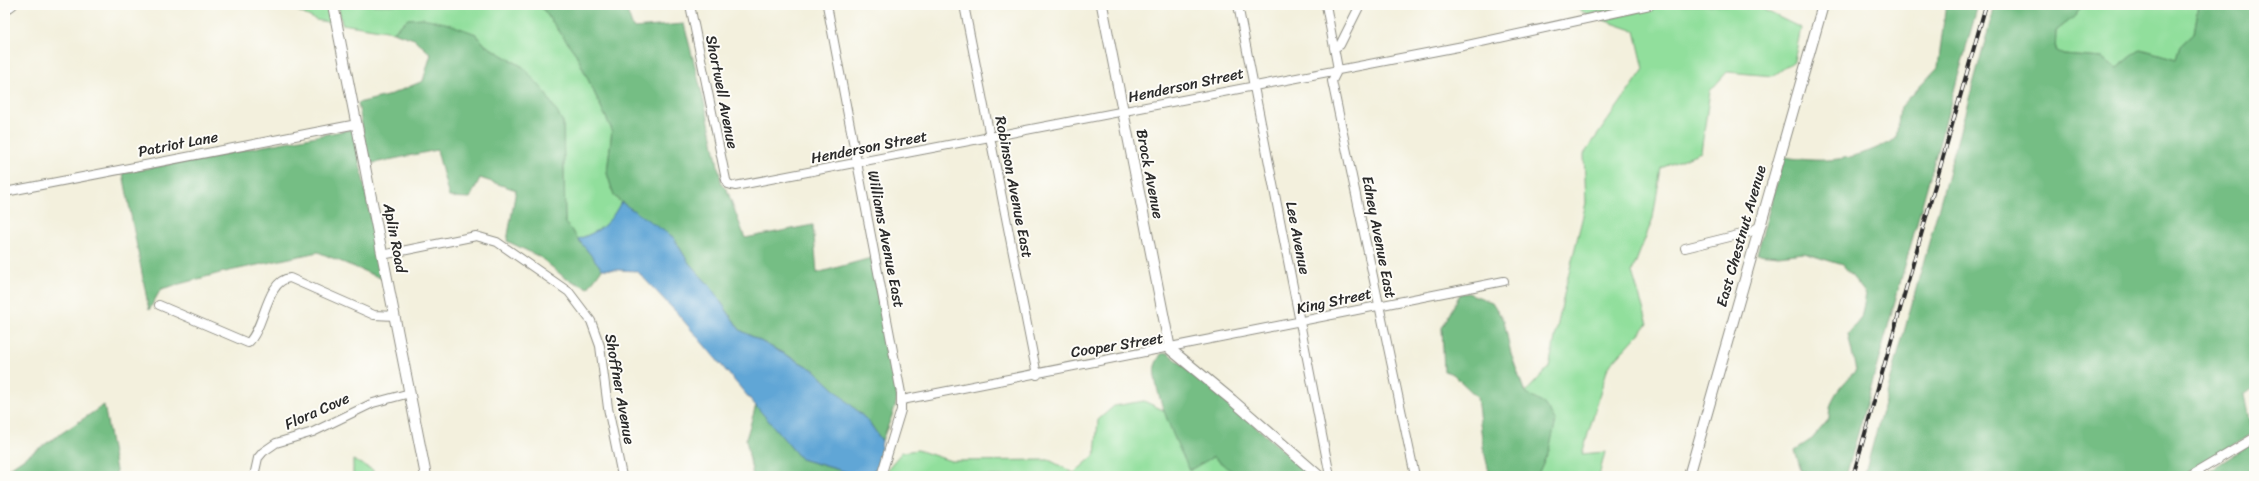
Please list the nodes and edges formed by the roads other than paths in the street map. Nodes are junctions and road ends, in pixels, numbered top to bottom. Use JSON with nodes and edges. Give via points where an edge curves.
{"nodes":[{"id":1,"x":13,"y":5,"type":"edge"},
{"id":2,"x":333,"y":5,"type":"edge"},
{"id":3,"x":690,"y":5,"type":"edge"},
{"id":4,"x":827,"y":5,"type":"edge"},
{"id":5,"x":964,"y":5,"type":"edge"},
{"id":6,"x":1102,"y":5,"type":"edge"},
{"id":7,"x":1238,"y":5,"type":"edge"},
{"id":8,"x":1326,"y":5,"type":"edge"},
{"id":9,"x":1360,"y":5,"type":"edge"},
{"id":10,"x":1650,"y":5,"type":"edge"},
{"id":11,"x":1823,"y":5,"type":"edge"},
{"id":12,"x":5,"y":11,"type":"edge"},
{"id":13,"x":1334,"y":48,"type":"junction"},
{"id":14,"x":1338,"y":69,"type":"junction"},
{"id":15,"x":1254,"y":85,"type":"junction"},
{"id":16,"x":1122,"y":112,"type":"junction"},
{"id":17,"x":357,"y":124,"type":"junction"},
{"id":18,"x":991,"y":138,"type":"junction"},
{"id":19,"x":858,"y":163,"type":"junction"},
{"id":20,"x":728,"y":184,"type":"joint"},
{"id":21,"x":5,"y":192,"type":"edge"},
{"id":22,"x":1760,"y":226,"type":"junction"},
{"id":23,"x":1685,"y":248,"type":"dead end"},
{"id":24,"x":382,"y":255,"type":"junction"},
{"id":25,"x":1504,"y":281,"type":"dead end"},
{"id":26,"x":159,"y":305,"type":"dead end"},
{"id":27,"x":1378,"y":305,"type":"junction"},
{"id":28,"x":395,"y":316,"type":"junction"},
{"id":29,"x":1300,"y":321,"type":"junction"},
{"id":30,"x":1170,"y":349,"type":"junction"},
{"id":31,"x":1037,"y":374,"type":"junction"},
{"id":32,"x":410,"y":393,"type":"junction"},
{"id":33,"x":902,"y":400,"type":"junction"},
{"id":34,"x":2254,"y":438,"type":"edge"},
{"id":35,"x":254,"y":476,"type":"edge"},
{"id":36,"x":426,"y":476,"type":"edge"},
{"id":37,"x":622,"y":476,"type":"edge"},
{"id":38,"x":881,"y":476,"type":"edge"},
{"id":39,"x":1319,"y":476,"type":"edge"},
{"id":40,"x":1330,"y":476,"type":"edge"},
{"id":41,"x":1415,"y":476,"type":"edge"},
{"id":42,"x":1689,"y":476,"type":"edge"},
{"id":43,"x":2190,"y":476,"type":"edge"}],
"edges":[{"from":1,"to":12,"type":"street"},
{"from":2,"to":17,"type":"street","name":"Aplin Road"},
{"from":3,"to":20,"type":"street","name":"Shortwell Avenue","via":[[717,143]]},
{"from":4,"to":19,"type":"street","name":"Williams Avenue East"},
{"from":5,"to":18,"type":"street","name":"Robinson Avenue East"},
{"from":6,"to":16,"type":"street","name":"Brock Avenue"},
{"from":7,"to":15,"type":"street","name":"Lee Avenue"},
{"from":8,"to":13,"type":"street","name":"Edney Avenue East"},
{"from":9,"to":13,"type":"street","via":[[1340,45]]},
{"from":10,"to":14,"type":"street","name":"Henderson Street","via":[[1545,29]]},
{"from":11,"to":22,"type":"street","name":"East Chestnut Avenue"},
{"from":13,"to":14,"type":"street","name":"Edney Avenue East"},
{"from":14,"to":15,"type":"street","name":"Henderson Street"},
{"from":14,"to":27,"type":"street","name":"Edney Avenue East","via":[[1332,81]]},
{"from":15,"to":16,"type":"street","name":"Henderson Street"},
{"from":15,"to":29,"type":"street","name":"Lee Avenue"},
{"from":16,"to":18,"type":"street","name":"Henderson Street"},
{"from":16,"to":30,"type":"street","name":"Brock Avenue"},
{"from":17,"to":21,"type":"street","name":"Patriot Lane"},
{"from":17,"to":24,"type":"street","name":"Aplin Road"},
{"from":18,"to":19,"type":"street","name":"Henderson Street"},
{"from":18,"to":31,"type":"street","name":"Robinson Avenue East"},
{"from":19,"to":20,"type":"street","name":"Henderson Street","via":[[740,186]]},
{"from":19,"to":33,"type":"street","name":"Williams Avenue East"},
{"from":22,"to":23,"type":"street","via":[[1750,232]]},
{"from":22,"to":42,"type":"street","name":"East Chestnut Avenue"},
{"from":24,"to":28,"type":"street","name":"Aplin Road"},
{"from":24,"to":37,"type":"street","name":"Shoffner Avenue","via":[[469,236],[488,239],[497,242],[566,290],[591,321],[600,346],[608,408]]},
{"from":25,"to":27,"type":"street","name":"King Street"},
{"from":26,"to":28,"type":"street","via":[[248,343],[256,335],[275,286],[284,278],[290,278],[374,314]]},
{"from":27,"to":29,"type":"street","name":"King Street"},
{"from":27,"to":41,"type":"street","name":"Edney Avenue East"},
{"from":28,"to":32,"type":"street","name":"Aplin Road"},
{"from":29,"to":30,"type":"street","name":"King Street"},
{"from":29,"to":40,"type":"street","name":"Lee Avenue"},
{"from":30,"to":31,"type":"street","name":"Cooper Street"},
{"from":30,"to":39,"type":"street","name":"Cooper Street"},
{"from":31,"to":33,"type":"street","name":"Cooper Street"},
{"from":32,"to":35,"type":"street","name":"Flora Cove","via":[[373,403],[313,432],[276,443],[258,458]]},
{"from":32,"to":36,"type":"street","name":"Aplin Road"},
{"from":33,"to":38,"type":"street","name":"Williams Avenue East"},
{"from":34,"to":43,"type":"street"}]}
